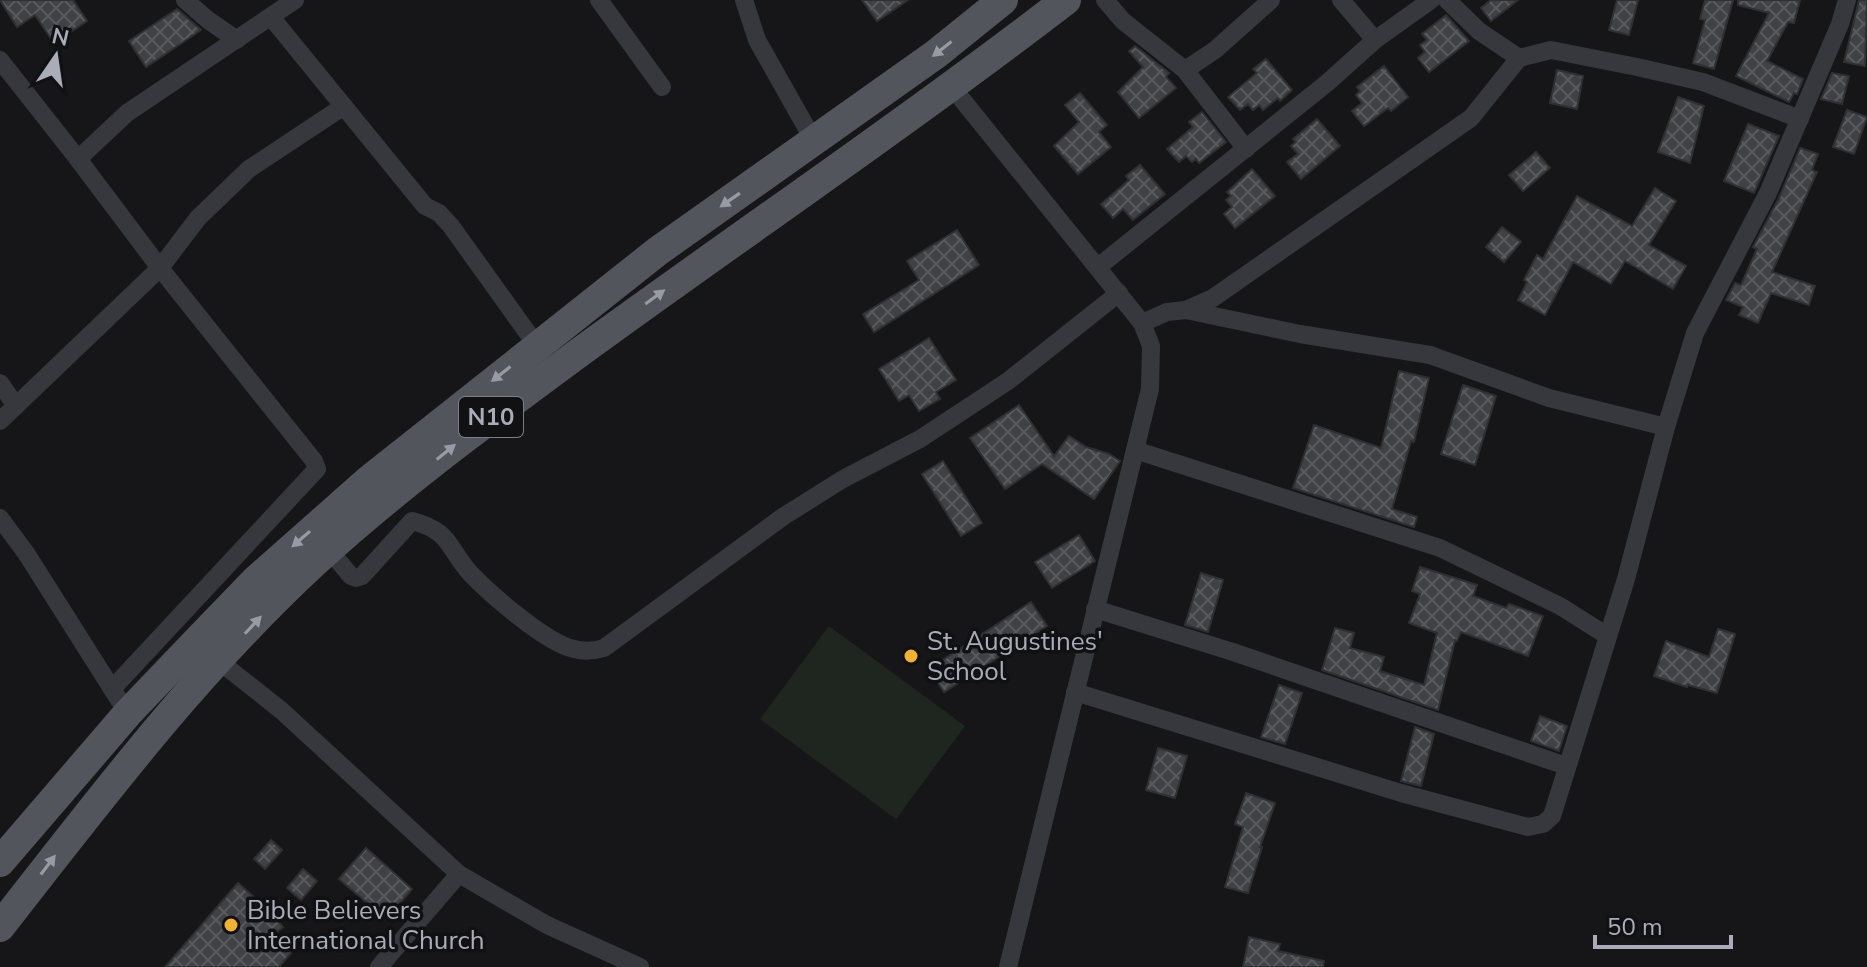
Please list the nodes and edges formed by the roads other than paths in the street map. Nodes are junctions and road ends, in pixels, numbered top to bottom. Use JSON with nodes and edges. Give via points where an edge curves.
{"nodes":[{"id":1,"x":185,"y":0,"type":"edge"},
{"id":2,"x":295,"y":0,"type":"edge"},
{"id":3,"x":599,"y":0,"type":"edge"},
{"id":4,"x":744,"y":0,"type":"edge"},
{"id":5,"x":1003,"y":0,"type":"edge"},
{"id":6,"x":1066,"y":0,"type":"edge"},
{"id":7,"x":1105,"y":0,"type":"edge"},
{"id":8,"x":1271,"y":0,"type":"edge"},
{"id":9,"x":1341,"y":0,"type":"edge"},
{"id":10,"x":1431,"y":0,"type":"edge"},
{"id":11,"x":1447,"y":0,"type":"edge"},
{"id":12,"x":1847,"y":0,"type":"edge"},
{"id":13,"x":271,"y":17,"type":"junction"},
{"id":14,"x":237,"y":40,"type":"junction"},
{"id":15,"x":1375,"y":40,"type":"junction"},
{"id":16,"x":1519,"y":58,"type":"junction"},
{"id":17,"x":0,"y":60,"type":"edge"},
{"id":18,"x":1185,"y":70,"type":"junction"},
{"id":19,"x":662,"y":87,"type":"dead end"},
{"id":20,"x":952,"y":87,"type":"junction"},
{"id":21,"x":344,"y":106,"type":"junction"},
{"id":22,"x":1800,"y":119,"type":"junction"},
{"id":23,"x":814,"y":141,"type":"junction"},
{"id":24,"x":1246,"y":149,"type":"junction"},
{"id":25,"x":78,"y":159,"type":"junction"},
{"id":26,"x":1098,"y":267,"type":"junction"},
{"id":27,"x":160,"y":268,"type":"junction"},
{"id":28,"x":1119,"y":293,"type":"junction"},
{"id":29,"x":1186,"y":310,"type":"junction"},
{"id":30,"x":1142,"y":323,"type":"junction"},
{"id":31,"x":537,"y":346,"type":"junction"},
{"id":32,"x":0,"y":383,"type":"edge"},
{"id":33,"x":16,"y":406,"type":"junction"},
{"id":34,"x":0,"y":421,"type":"edge"},
{"id":35,"x":1666,"y":427,"type":"junction"},
{"id":36,"x":1135,"y":450,"type":"junction"},
{"id":37,"x":0,"y":518,"type":"edge"},
{"id":38,"x":329,"y":550,"type":"junction"},
{"id":39,"x":1095,"y":609,"type":"junction"},
{"id":40,"x":1606,"y":635,"type":"junction"},
{"id":41,"x":219,"y":661,"type":"junction"},
{"id":42,"x":1075,"y":692,"type":"junction"},
{"id":43,"x":120,"y":701,"type":"junction"},
{"id":44,"x":1566,"y":766,"type":"junction"},
{"id":45,"x":0,"y":862,"type":"edge"},
{"id":46,"x":459,"y":874,"type":"junction"},
{"id":47,"x":0,"y":927,"type":"edge"},
{"id":48,"x":379,"y":967,"type":"edge"},
{"id":49,"x":640,"y":967,"type":"edge"},
{"id":50,"x":1008,"y":967,"type":"edge"}],
"edges":[{"from":1,"to":14,"type":"street"},
{"from":2,"to":13,"type":"street"},
{"from":3,"to":19,"type":"street"},
{"from":4,"to":23,"type":"street","via":[[757,40]]},
{"from":5,"to":23,"type":"main road","number":"N10","one_way":true},
{"from":6,"to":20,"type":"main road","number":"N10"},
{"from":7,"to":18,"type":"street"},
{"from":8,"to":18,"type":"street"},
{"from":9,"to":15,"type":"street"},
{"from":10,"to":15,"type":"street"},
{"from":11,"to":16,"type":"street","via":[[1479,31]]},
{"from":12,"to":22,"type":"street"},
{"from":13,"to":14,"type":"street"},
{"from":13,"to":21,"type":"street"},
{"from":14,"to":25,"type":"street","via":[[127,113]]},
{"from":15,"to":24,"type":"street"},
{"from":16,"to":22,"type":"street","via":[[1551,50],[1637,67],[1703,82]]},
{"from":16,"to":29,"type":"street","via":[[1471,118],[1213,298]]},
{"from":17,"to":25,"type":"street"},
{"from":18,"to":24,"type":"street"},
{"from":20,"to":26,"type":"street"},
{"from":38,"to":20,"type":"main road","number":"N10","one_way":true,"via":[[472,431]]},
{"from":21,"to":27,"type":"street","via":[[249,169],[198,218]]},
{"from":21,"to":31,"type":"street","via":[[425,206],[451,226]]},
{"from":22,"to":35,"type":"street","via":[[1695,333]]},
{"from":23,"to":31,"type":"main road","number":"N10","one_way":true,"via":[[658,251]]},
{"from":24,"to":26,"type":"street"},
{"from":25,"to":27,"type":"street"},
{"from":26,"to":28,"type":"street"},
{"from":27,"to":33,"type":"street"},
{"from":27,"to":43,"type":"street","via":[[317,469]]},
{"from":28,"to":30,"type":"street"},
{"from":28,"to":38,"type":"street","via":[[1008,381],[920,439],[784,516],[604,648],[571,649],[543,633],[489,593],[445,537],[428,525],[412,521],[356,578]]},
{"from":29,"to":30,"type":"street"},
{"from":29,"to":35,"type":"street","via":[[1430,355],[1549,398]]},
{"from":30,"to":36,"type":"street","via":[[1152,364]]},
{"from":31,"to":43,"type":"main road","number":"N10","one_way":true,"via":[[380,470]]},
{"from":32,"to":33,"type":"street"},
{"from":33,"to":34,"type":"street"},
{"from":35,"to":40,"type":"street"},
{"from":36,"to":39,"type":"street"},
{"from":36,"to":40,"type":"street","via":[[1440,548],[1547,599]]},
{"from":37,"to":43,"type":"street"},
{"from":41,"to":38,"type":"main road","number":"N10","one_way":true},
{"from":39,"to":42,"type":"street"},
{"from":39,"to":44,"type":"street"},
{"from":40,"to":44,"type":"street"},
{"from":41,"to":46,"type":"street","via":[[282,711]]},
{"from":47,"to":41,"type":"main road","number":"N10","one_way":true,"via":[[155,729]]},
{"from":42,"to":44,"type":"street","via":[[1528,827],[1552,816]]},
{"from":42,"to":50,"type":"street"},
{"from":43,"to":45,"type":"main road","number":"N10"},
{"from":46,"to":48,"type":"street"},
{"from":46,"to":49,"type":"street","via":[[547,925]]}]}
